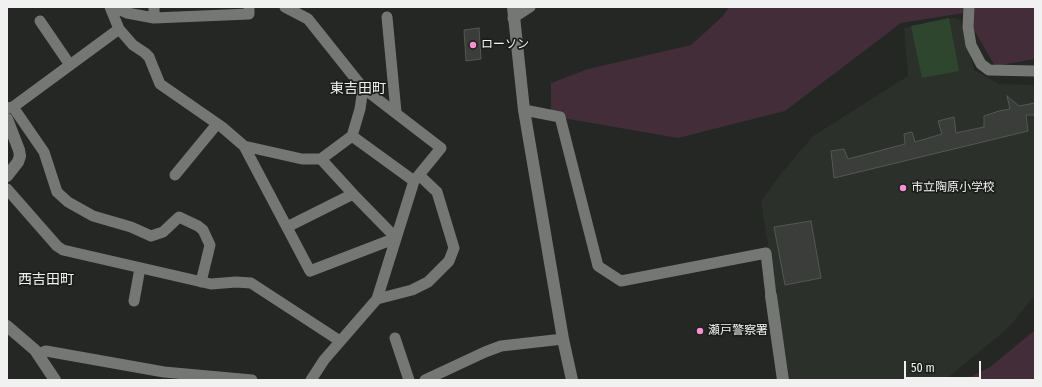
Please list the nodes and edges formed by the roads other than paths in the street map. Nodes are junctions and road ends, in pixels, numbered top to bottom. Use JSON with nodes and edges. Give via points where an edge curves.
{"nodes":[{"id":1,"x":110,"y":7,"type":"edge"},
{"id":2,"x":114,"y":7,"type":"edge"},
{"id":3,"x":249,"y":7,"type":"edge"},
{"id":4,"x":285,"y":7,"type":"edge"},
{"id":5,"x":305,"y":7,"type":"edge"},
{"id":6,"x":530,"y":7,"type":"edge"},
{"id":7,"x":969,"y":7,"type":"edge"},
{"id":8,"x":154,"y":12,"type":"edge"},
{"id":9,"x":513,"y":12,"type":"edge"},
{"id":10,"x":387,"y":17,"type":"dead end"},
{"id":11,"x":308,"y":19,"type":"junction"},
{"id":12,"x":40,"y":21,"type":"dead end"},
{"id":13,"x":118,"y":29,"type":"junction"},
{"id":14,"x":70,"y":65,"type":"junction"},
{"id":15,"x":1035,"y":71,"type":"edge"},
{"id":16,"x":363,"y":88,"type":"junction"},
{"id":17,"x":10,"y":107,"type":"edge"},
{"id":18,"x":524,"y":110,"type":"junction"},
{"id":19,"x":396,"y":112,"type":"junction"},
{"id":20,"x":7,"y":119,"type":"edge"},
{"id":21,"x":217,"y":124,"type":"junction"},
{"id":22,"x":352,"y":136,"type":"junction"},
{"id":23,"x":244,"y":146,"type":"junction"},
{"id":24,"x":321,"y":159,"type":"junction"},
{"id":25,"x":175,"y":175,"type":"dead end"},
{"id":26,"x":7,"y":176,"type":"edge"},
{"id":27,"x":416,"y":178,"type":"junction"},
{"id":28,"x":7,"y":189,"type":"edge"},
{"id":29,"x":353,"y":194,"type":"junction"},
{"id":30,"x":287,"y":227,"type":"junction"},
{"id":31,"x":396,"y":238,"type":"junction"},
{"id":32,"x":140,"y":268,"type":"junction"},
{"id":33,"x":201,"y":282,"type":"junction"},
{"id":34,"x":772,"y":296,"type":"joint"},
{"id":35,"x":377,"y":299,"type":"junction"},
{"id":36,"x":134,"y":301,"type":"dead end"},
{"id":37,"x":7,"y":326,"type":"edge"},
{"id":38,"x":395,"y":338,"type":"dead end"},
{"id":39,"x":563,"y":339,"type":"junction"},
{"id":40,"x":340,"y":341,"type":"junction"},
{"id":41,"x":38,"y":354,"type":"junction"},
{"id":42,"x":318,"y":368,"type":"junction"},
{"id":43,"x":55,"y":380,"type":"edge"},
{"id":44,"x":249,"y":380,"type":"edge"},
{"id":45,"x":311,"y":380,"type":"edge"},
{"id":46,"x":321,"y":380,"type":"edge"},
{"id":47,"x":409,"y":380,"type":"edge"},
{"id":48,"x":425,"y":380,"type":"edge"},
{"id":49,"x":572,"y":380,"type":"edge"},
{"id":50,"x":783,"y":380,"type":"edge"}],
"edges":[{"from":1,"to":13,"type":"street"},
{"from":2,"to":8,"type":"street","via":[[127,13]]},
{"from":3,"to":8,"type":"street","via":[[249,14]]},
{"from":4,"to":11,"type":"street"},
{"from":5,"to":11,"type":"street"},
{"from":6,"to":9,"type":"street"},
{"from":7,"to":15,"type":"street","via":[[968,27],[971,45],[981,64],[990,70]]},
{"from":9,"to":18,"type":"street"},
{"from":10,"to":19,"type":"street"},
{"from":11,"to":16,"type":"street"},
{"from":12,"to":14,"type":"street"},
{"from":13,"to":14,"type":"street"},
{"from":13,"to":21,"type":"street","via":[[149,57],[160,84]]},
{"from":14,"to":17,"type":"street"},
{"from":16,"to":19,"type":"street"},
{"from":16,"to":22,"type":"street"},
{"from":17,"to":33,"type":"street","via":[[44,152],[56,192],[68,202],[93,216],[151,236],[163,232],[179,217],[203,230],[210,245]]},
{"from":18,"to":34,"type":"street","via":[[560,117],[598,266],[621,281],[766,254]]},
{"from":18,"to":39,"type":"street"},
{"from":19,"to":27,"type":"street","via":[[441,148]]},
{"from":20,"to":26,"type":"street","via":[[20,150],[18,162]]},
{"from":21,"to":23,"type":"street"},
{"from":21,"to":25,"type":"street"},
{"from":22,"to":24,"type":"street"},
{"from":22,"to":27,"type":"street"},
{"from":23,"to":24,"type":"street","via":[[302,159]]},
{"from":23,"to":30,"type":"street"},
{"from":24,"to":29,"type":"street"},
{"from":27,"to":31,"type":"street"},
{"from":27,"to":35,"type":"street","via":[[437,192],[454,248],[449,261],[428,282],[412,290]]},
{"from":28,"to":32,"type":"street","via":[[63,250]]},
{"from":29,"to":30,"type":"street"},
{"from":29,"to":31,"type":"street"},
{"from":30,"to":31,"type":"street","via":[[310,271]]},
{"from":31,"to":35,"type":"street"},
{"from":32,"to":33,"type":"street"},
{"from":32,"to":36,"type":"street"},
{"from":33,"to":40,"type":"street","via":[[251,283]]},
{"from":34,"to":50,"type":"street"},
{"from":35,"to":40,"type":"street"},
{"from":37,"to":41,"type":"street"},
{"from":38,"to":47,"type":"street"},
{"from":39,"to":48,"type":"street","via":[[501,346]]},
{"from":39,"to":49,"type":"street"},
{"from":40,"to":42,"type":"street"},
{"from":41,"to":43,"type":"street"},
{"from":41,"to":44,"type":"street","via":[[46,351],[164,372]]},
{"from":42,"to":45,"type":"street"},
{"from":42,"to":46,"type":"street"}]}
